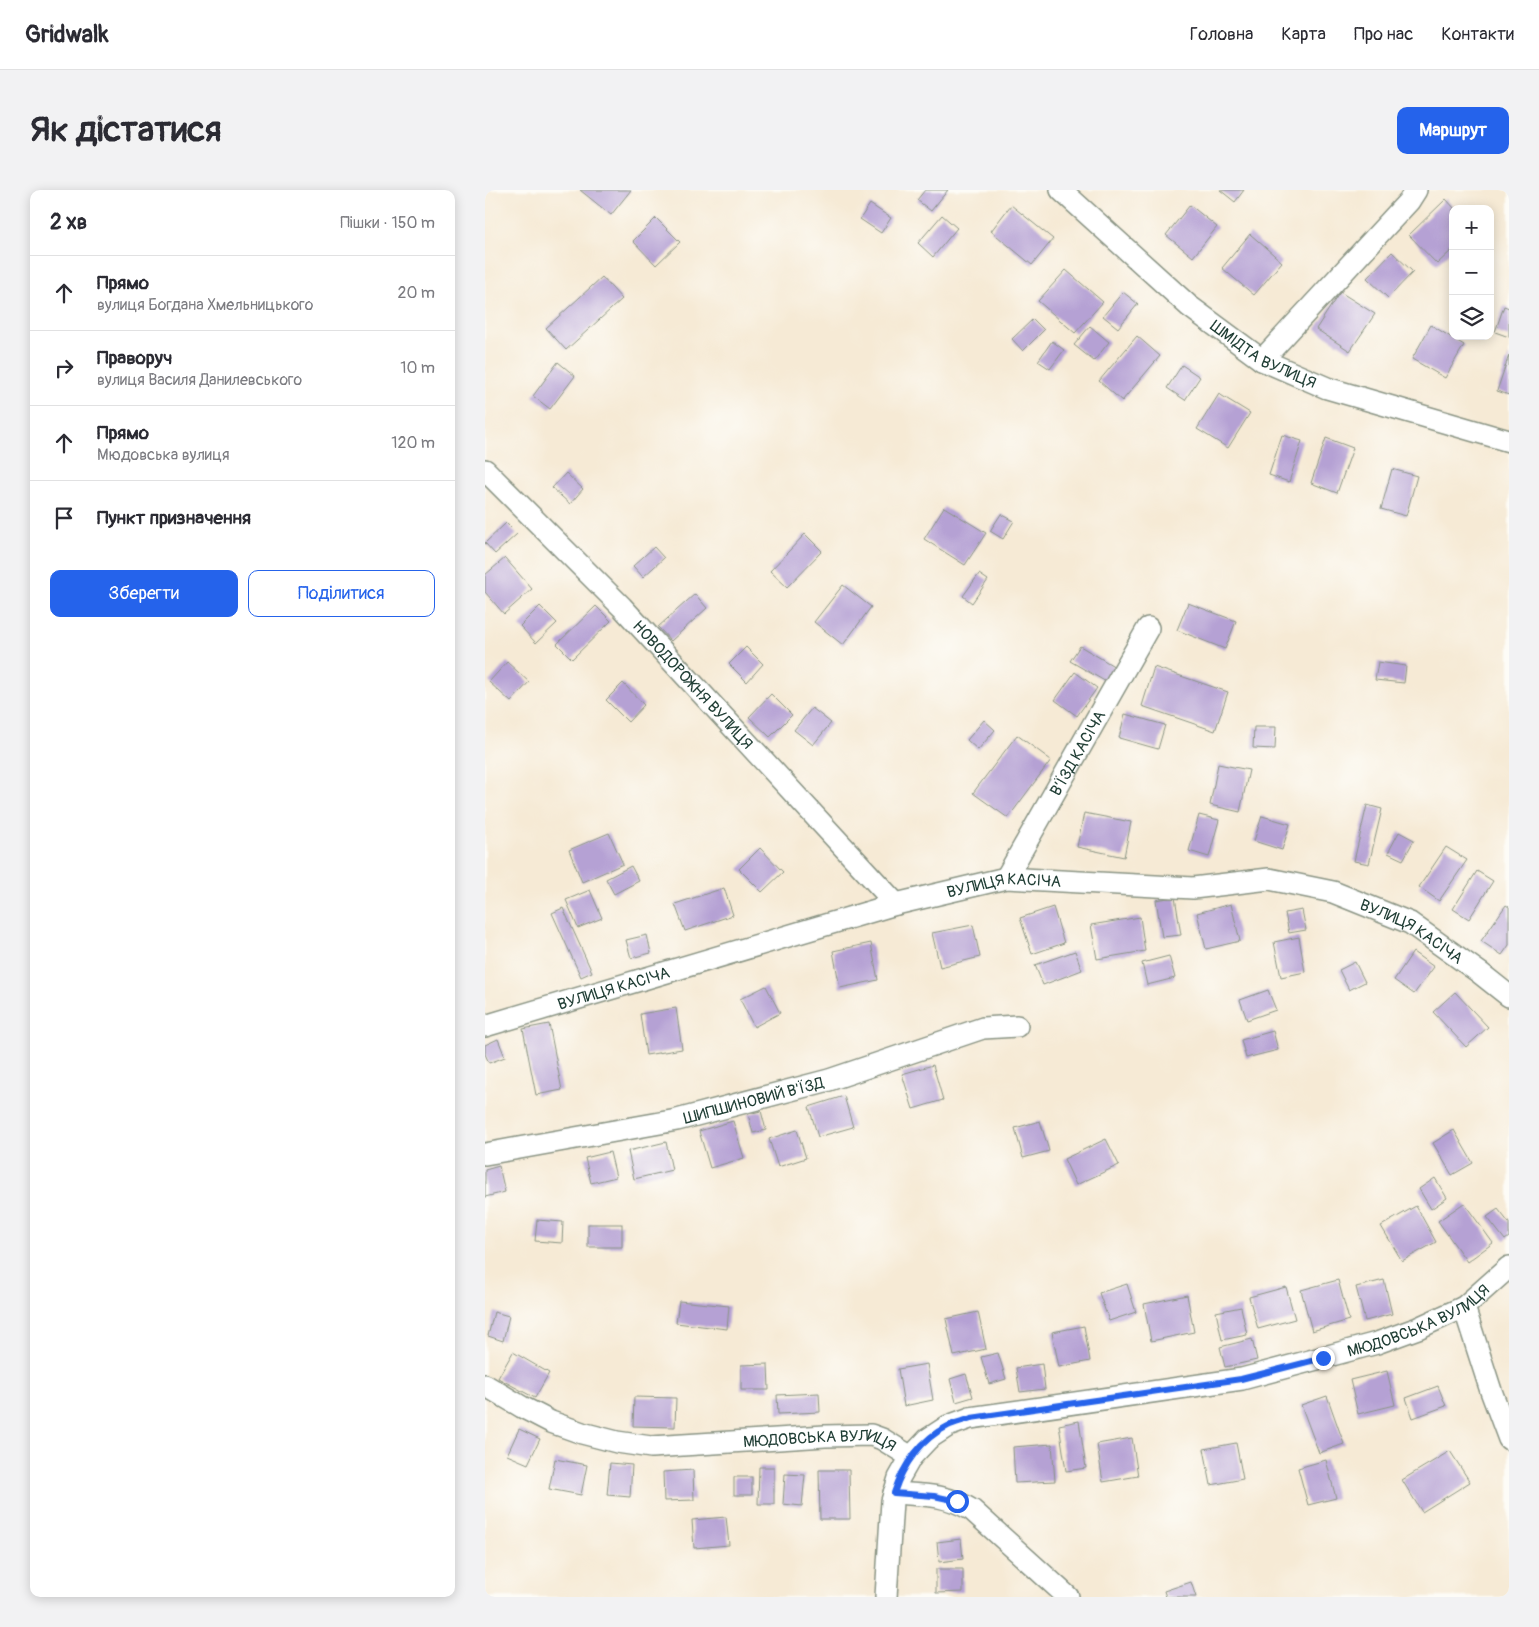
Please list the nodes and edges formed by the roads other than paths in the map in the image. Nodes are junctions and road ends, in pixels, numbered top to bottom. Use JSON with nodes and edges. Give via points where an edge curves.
{"nodes":[{"id":1,"x":1061,"y":190,"type":"edge"},
{"id":2,"x":1416,"y":190,"type":"edge"},
{"id":3,"x":1262,"y":360,"type":"junction"},
{"id":4,"x":1509,"y":442,"type":"edge"},
{"id":5,"x":485,"y":470,"type":"edge"},
{"id":6,"x":1148,"y":628,"type":"dead end"},
{"id":7,"x":1006,"y":878,"type":"junction"},
{"id":8,"x":896,"y":904,"type":"junction"},
{"id":9,"x":1509,"y":996,"type":"edge"},
{"id":10,"x":485,"y":1026,"type":"edge"},
{"id":11,"x":1017,"y":1026,"type":"dead end"},
{"id":12,"x":485,"y":1154,"type":"edge"},
{"id":13,"x":1509,"y":1267,"type":"edge"},
{"id":14,"x":1464,"y":1307,"type":"junction"},
{"id":15,"x":485,"y":1385,"type":"edge"},
{"id":16,"x":1509,"y":1439,"type":"edge"},
{"id":17,"x":911,"y":1457,"type":"junction"},
{"id":18,"x":894,"y":1493,"type":"junction"},
{"id":19,"x":886,"y":1597,"type":"edge"},
{"id":20,"x":1068,"y":1597,"type":"edge"}],
"edges":[{"from":1,"to":3,"type":"street","name":"ШМІДТА ВУЛИЦЯ","via":[[1189,306]]},
{"from":2,"to":3,"type":"street"},
{"from":3,"to":4,"type":"street","name":"ШМІДТА ВУЛИЦЯ","via":[[1327,388]]},
{"from":5,"to":8,"type":"street","name":"НОВОДОРОЖНЯ ВУЛИЦЯ","via":[[622,607]]},
{"from":6,"to":7,"type":"street","name":"В’ЇЗД КАСІЧА"},
{"from":7,"to":8,"type":"street","name":"ВУЛИЦЯ КАСІЧА"},
{"from":7,"to":9,"type":"street","name":"ВУЛИЦЯ КАСІЧА","via":[[1193,888],[1269,879],[1333,892],[1410,923]]},
{"from":8,"to":10,"type":"street","name":"ВУЛИЦЯ КАСІЧА"},
{"from":11,"to":12,"type":"street","name":"ШИПШИНОВИЙ В'ЇЗД","via":[[983,1028],[829,1080],[677,1120]]},
{"from":13,"to":14,"type":"street","name":"МЮДОВСЬКА ВУЛИЦЯ"},
{"from":14,"to":16,"type":"street"},
{"from":14,"to":17,"type":"street","name":"МЮДОВСЬКА ВУЛИЦЯ","via":[[1377,1343],[1241,1379],[971,1418],[948,1426]]},
{"from":15,"to":17,"type":"street","name":"МЮДОВСЬКА ВУЛИЦЯ","via":[[551,1422],[617,1442],[651,1447],[871,1436]]},
{"from":17,"to":18,"type":"street"},
{"from":18,"to":19,"type":"street"},
{"from":18,"to":20,"type":"street","via":[[957,1501],[972,1510]]}]}
